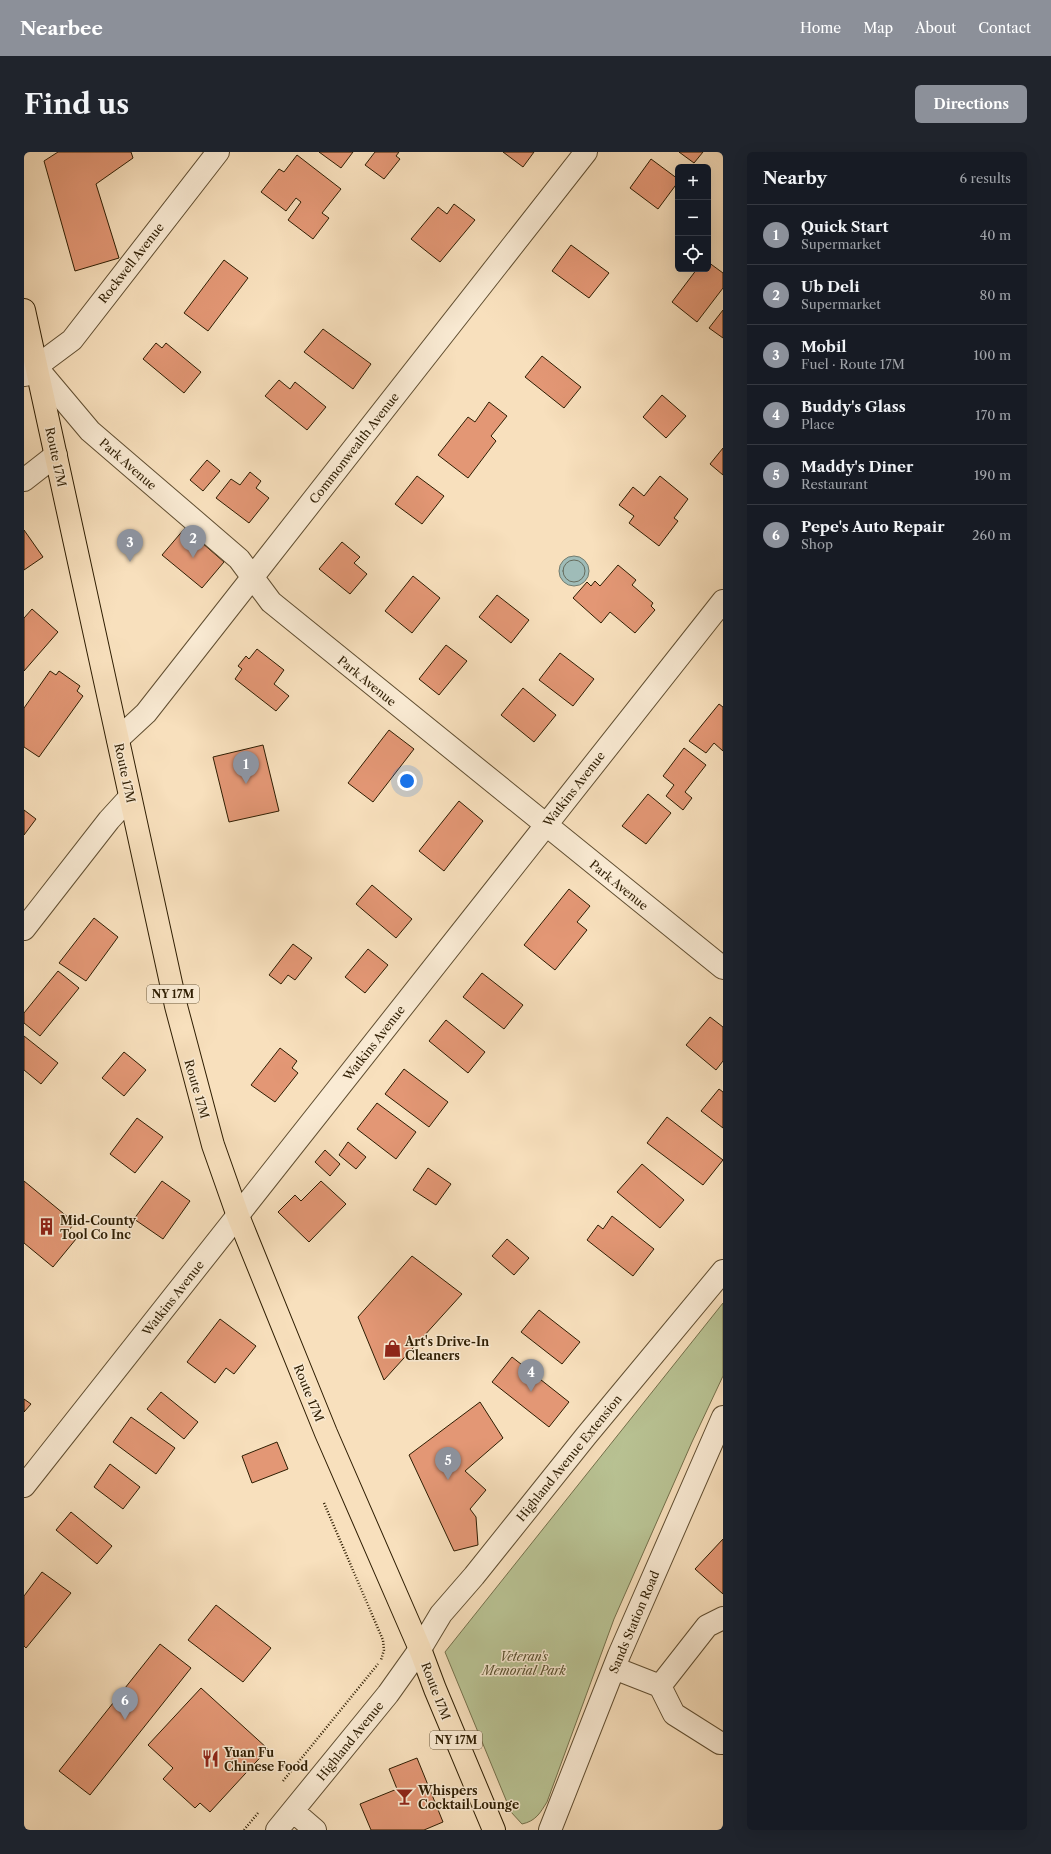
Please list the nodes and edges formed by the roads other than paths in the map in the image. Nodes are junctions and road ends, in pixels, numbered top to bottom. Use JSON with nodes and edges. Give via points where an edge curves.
{"nodes":[{"id":1,"x":218,"y":152,"type":"edge"},
{"id":2,"x":586,"y":152,"type":"edge"},
{"id":3,"x":24,"y":310,"type":"edge"},
{"id":4,"x":30,"y":372,"type":"edge"},
{"id":5,"x":56,"y":455,"type":"junction"},
{"id":6,"x":24,"y":480,"type":"edge"},
{"id":7,"x":253,"y":576,"type":"junction"},
{"id":8,"x":723,"y":601,"type":"edge"},
{"id":9,"x":118,"y":739,"type":"junction"},
{"id":10,"x":130,"y":797,"type":"junction"},
{"id":11,"x":545,"y":826,"type":"junction"},
{"id":12,"x":24,"y":929,"type":"edge"},
{"id":13,"x":723,"y":968,"type":"edge"},
{"id":14,"x":238,"y":1216,"type":"junction"},
{"id":15,"x":723,"y":1272,"type":"edge"},
{"id":16,"x":723,"y":1417,"type":"edge"},
{"id":17,"x":24,"y":1486,"type":"edge"},
{"id":18,"x":723,"y":1618,"type":"edge"},
{"id":19,"x":420,"y":1649,"type":"junction"},
{"id":20,"x":614,"y":1668,"type":"junction"},
{"id":21,"x":660,"y":1686,"type":"junction"},
{"id":22,"x":723,"y":1742,"type":"edge"},
{"id":23,"x":293,"y":1810,"type":"junction"},
{"id":24,"x":277,"y":1830,"type":"edge"},
{"id":25,"x":315,"y":1830,"type":"edge"},
{"id":26,"x":494,"y":1830,"type":"edge"},
{"id":27,"x":550,"y":1830,"type":"edge"}],
"edges":[{"from":1,"to":4,"type":"street","name":"Rockwell Avenue","via":[[72,340]]},
{"from":2,"to":7,"type":"street","name":"Commonwealth Avenue"},
{"from":3,"to":4,"type":"main road","name":"Route 17M","number":"NY 17M"},
{"from":4,"to":5,"type":"main road","name":"Route 17M","number":"NY 17M"},
{"from":4,"to":7,"type":"street","name":"Park Avenue","via":[[90,431],[239,559]]},
{"from":5,"to":6,"type":"street"},
{"from":5,"to":9,"type":"main road","name":"Route 17M","number":"NY 17M"},
{"from":7,"to":9,"type":"street","name":"Commonwealth Avenue","via":[[146,713]]},
{"from":7,"to":11,"type":"street","name":"Park Avenue","via":[[271,602]]},
{"from":8,"to":11,"type":"street","name":"Watkins Avenue"},
{"from":9,"to":10,"type":"main road","name":"Route 17M","number":"NY 17M"},
{"from":10,"to":12,"type":"street"},
{"from":10,"to":14,"type":"main road","name":"Route 17M","number":"NY 17M","via":[[190,1065],[213,1145]]},
{"from":11,"to":13,"type":"street","name":"Park Avenue"},
{"from":11,"to":14,"type":"street","name":"Watkins Avenue"},
{"from":14,"to":17,"type":"street","name":"Watkins Avenue"},
{"from":14,"to":19,"type":"main road","name":"Route 17M","number":"NY 17M","via":[[329,1440]]},
{"from":15,"to":19,"type":"street","name":"Highland Avenue Extension","via":[[441,1614]]},
{"from":16,"to":20,"type":"street","name":"Sands Station Road"},
{"from":18,"to":21,"type":"street","via":[[707,1626]]},
{"from":19,"to":23,"type":"street","name":"Highland Avenue","via":[[388,1694]]},
{"from":19,"to":26,"type":"main road","name":"Route 17M","number":"NY 17M"},
{"from":20,"to":21,"type":"street"},
{"from":20,"to":27,"type":"street","name":"Sands Station Road"},
{"from":21,"to":22,"type":"street","via":[[674,1714],[720,1743]]},
{"from":23,"to":24,"type":"street","name":"Highland Avenue"},
{"from":23,"to":25,"type":"street"}]}
